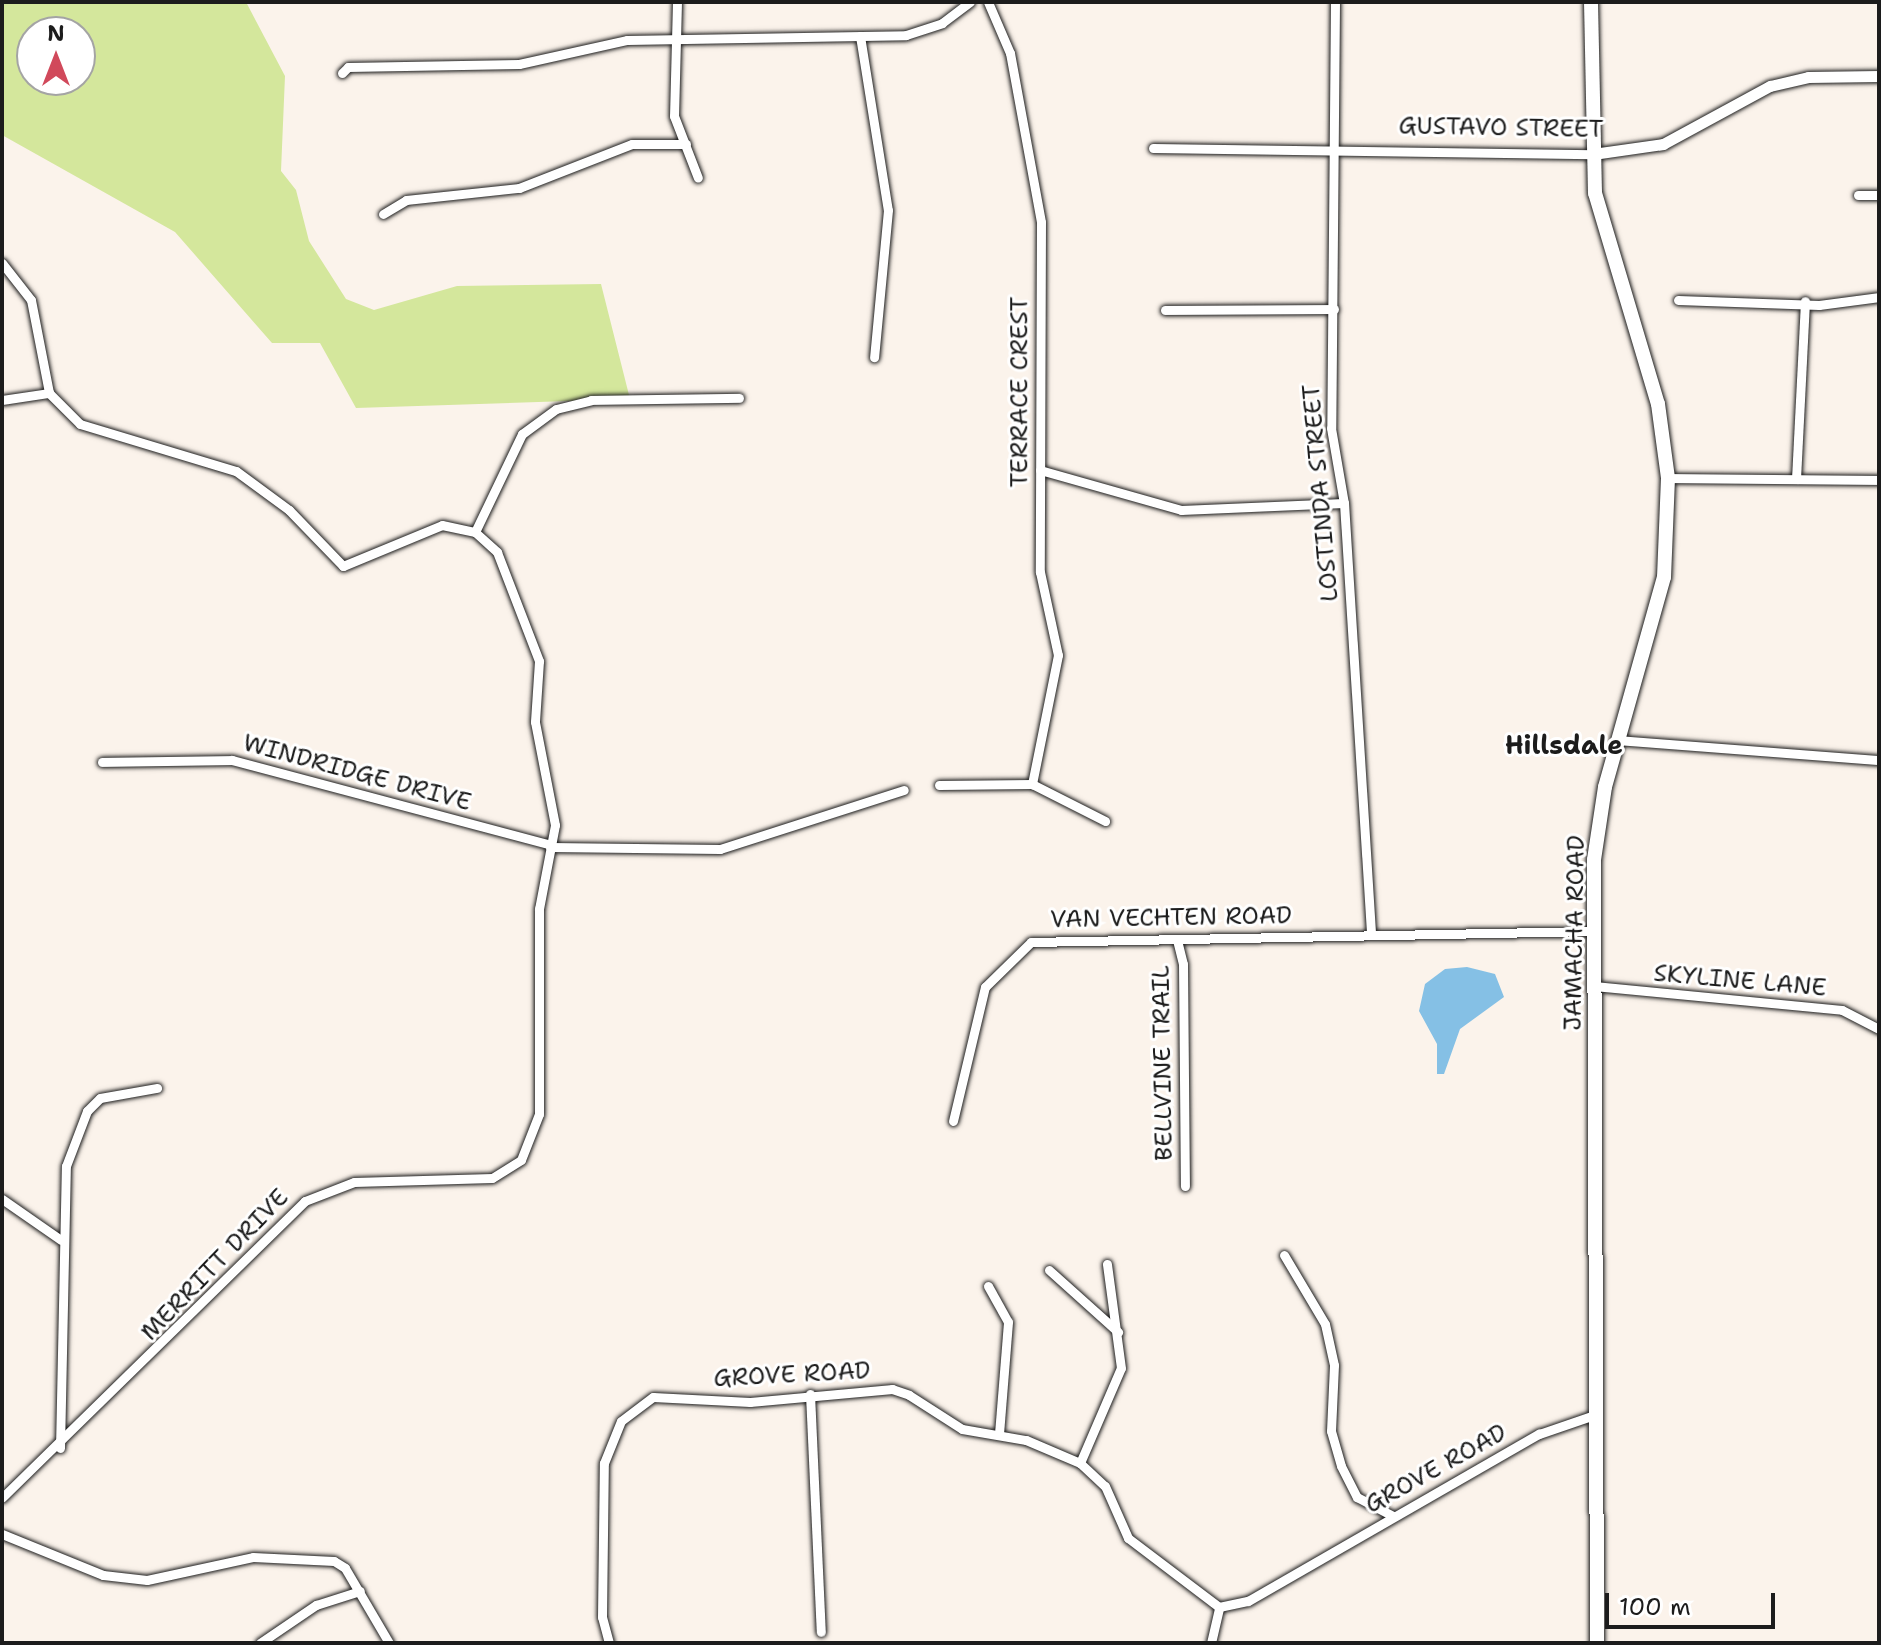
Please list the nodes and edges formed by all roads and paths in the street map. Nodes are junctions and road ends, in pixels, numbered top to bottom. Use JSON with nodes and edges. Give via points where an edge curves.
{"nodes":[{"id":1,"x":677,"y":2,"type":"edge"},
{"id":2,"x":970,"y":2,"type":"edge"},
{"id":3,"x":988,"y":2,"type":"edge"},
{"id":4,"x":1335,"y":2,"type":"edge"},
{"id":5,"x":1591,"y":2,"type":"edge"},
{"id":6,"x":860,"y":36,"type":"junction"},
{"id":7,"x":677,"y":39,"type":"junction"},
{"id":8,"x":342,"y":73,"type":"dead end"},
{"id":9,"x":1879,"y":76,"type":"edge"},
{"id":10,"x":686,"y":144,"type":"junction"},
{"id":11,"x":1153,"y":148,"type":"dead end"},
{"id":12,"x":1336,"y":148,"type":"junction"},
{"id":13,"x":1593,"y":154,"type":"junction"},
{"id":14,"x":698,"y":178,"type":"dead end"},
{"id":15,"x":1858,"y":195,"type":"dead end"},
{"id":16,"x":1879,"y":195,"type":"edge"},
{"id":17,"x":383,"y":214,"type":"dead end"},
{"id":18,"x":2,"y":263,"type":"edge"},
{"id":19,"x":1879,"y":297,"type":"edge"},
{"id":20,"x":1678,"y":300,"type":"dead end"},
{"id":21,"x":1805,"y":301,"type":"junction"},
{"id":22,"x":1334,"y":309,"type":"junction"},
{"id":23,"x":1165,"y":310,"type":"dead end"},
{"id":24,"x":874,"y":357,"type":"dead end"},
{"id":25,"x":49,"y":393,"type":"junction"},
{"id":26,"x":739,"y":398,"type":"dead end"},
{"id":27,"x":2,"y":400,"type":"edge"},
{"id":28,"x":1040,"y":470,"type":"junction"},
{"id":29,"x":1668,"y":478,"type":"junction"},
{"id":30,"x":1796,"y":479,"type":"junction"},
{"id":31,"x":1879,"y":480,"type":"edge"},
{"id":32,"x":1344,"y":503,"type":"junction"},
{"id":33,"x":475,"y":532,"type":"junction"},
{"id":34,"x":1618,"y":740,"type":"junction"},
{"id":35,"x":1879,"y":760,"type":"edge"},
{"id":36,"x":102,"y":762,"type":"dead end"},
{"id":37,"x":1032,"y":784,"type":"junction"},
{"id":38,"x":939,"y":785,"type":"dead end"},
{"id":39,"x":904,"y":790,"type":"dead end"},
{"id":40,"x":1105,"y":821,"type":"dead end"},
{"id":41,"x":550,"y":846,"type":"junction"},
{"id":42,"x":1594,"y":931,"type":"junction"},
{"id":43,"x":1371,"y":933,"type":"junction"},
{"id":44,"x":1177,"y":940,"type":"junction"},
{"id":45,"x":1594,"y":986,"type":"junction"},
{"id":46,"x":1879,"y":1029,"type":"edge"},
{"id":47,"x":157,"y":1088,"type":"dead end"},
{"id":48,"x":953,"y":1121,"type":"dead end"},
{"id":49,"x":1185,"y":1186,"type":"dead end"},
{"id":50,"x":2,"y":1199,"type":"edge"},
{"id":51,"x":61,"y":1240,"type":"junction"},
{"id":52,"x":1284,"y":1255,"type":"dead end"},
{"id":53,"x":1107,"y":1264,"type":"dead end"},
{"id":54,"x":1049,"y":1270,"type":"dead end"},
{"id":55,"x":988,"y":1286,"type":"dead end"},
{"id":56,"x":1120,"y":1334,"type":"junction"},
{"id":57,"x":810,"y":1394,"type":"junction"},
{"id":58,"x":1597,"y":1414,"type":"junction"},
{"id":59,"x":999,"y":1435,"type":"junction"},
{"id":60,"x":60,"y":1448,"type":"junction"},
{"id":61,"x":1080,"y":1463,"type":"junction"},
{"id":62,"x":2,"y":1498,"type":"edge"},
{"id":63,"x":1393,"y":1516,"type":"junction"},
{"id":64,"x":2,"y":1534,"type":"edge"},
{"id":65,"x":360,"y":1591,"type":"junction"},
{"id":66,"x":1219,"y":1607,"type":"junction"},
{"id":67,"x":821,"y":1632,"type":"dead end"},
{"id":68,"x":260,"y":1643,"type":"edge"},
{"id":69,"x":389,"y":1643,"type":"edge"},
{"id":70,"x":609,"y":1643,"type":"edge"},
{"id":71,"x":1211,"y":1643,"type":"edge"},
{"id":72,"x":1597,"y":1643,"type":"edge"}],
"edges":[{"from":1,"to":7,"type":"street"},
{"from":2,"to":6,"type":"street","via":[[925,30]]},
{"from":3,"to":28,"type":"street","name":"TERRACE CREST","via":[[1010,53],[1041,222]]},
{"from":4,"to":12,"type":"street","name":"LOSTINDA STREET"},
{"from":5,"to":13,"type":"main road","name":"JAMACHA ROAD"},
{"from":6,"to":7,"type":"street"},
{"from":6,"to":24,"type":"street","via":[[888,210]]},
{"from":7,"to":8,"type":"street","via":[[593,44],[519,64],[348,67]]},
{"from":7,"to":10,"type":"street","via":[[674,116]]},
{"from":9,"to":13,"type":"street","name":"GUSTAVO STREET","via":[[1808,77],[1770,86],[1663,144]]},
{"from":10,"to":14,"type":"street"},
{"from":10,"to":17,"type":"street","via":[[632,144],[519,188],[406,200]]},
{"from":11,"to":12,"type":"street","name":"GUSTAVO STREET"},
{"from":12,"to":13,"type":"street","name":"GUSTAVO STREET"},
{"from":12,"to":22,"type":"street","name":"LOSTINDA STREET"},
{"from":13,"to":29,"type":"main road","name":"JAMACHA ROAD","via":[[1604,236],[1658,404]]},
{"from":15,"to":16,"type":"street"},
{"from":18,"to":25,"type":"street","via":[[31,300]]},
{"from":19,"to":21,"type":"street"},
{"from":20,"to":21,"type":"street"},
{"from":21,"to":30,"type":"street"},
{"from":22,"to":23,"type":"street"},
{"from":22,"to":32,"type":"street","name":"LOSTINDA STREET","via":[[1331,428]]},
{"from":25,"to":27,"type":"street"},
{"from":25,"to":33,"type":"street","via":[[90,430],[253,480],[343,566],[361,564],[424,528]]},
{"from":26,"to":33,"type":"street","via":[[591,400],[556,409],[522,434]]},
{"from":28,"to":32,"type":"street","via":[[1181,510]]},
{"from":28,"to":37,"type":"street","name":"TERRACE CREST","via":[[1040,572],[1057,666]]},
{"from":29,"to":30,"type":"street"},
{"from":29,"to":34,"type":"main road","name":"JAMACHA ROAD","via":[[1664,577]]},
{"from":30,"to":31,"type":"street"},
{"from":32,"to":43,"type":"street","name":"LOSTINDA STREET"},
{"from":33,"to":41,"type":"street","name":"MERRITT DRIVE","via":[[497,552],[513,582],[539,661],[535,722],[554,804]]},
{"from":34,"to":35,"type":"street"},
{"from":34,"to":42,"type":"main road","name":"JAMACHA ROAD","via":[[1594,860]]},
{"from":36,"to":41,"type":"street","name":"WINDRIDGE DRIVE","via":[[232,760]]},
{"from":37,"to":38,"type":"street"},
{"from":37,"to":40,"type":"street"},
{"from":39,"to":41,"type":"street","name":"WINDRIDGE DRIVE","via":[[720,849]]},
{"from":41,"to":60,"type":"street","name":"MERRITT DRIVE","via":[[539,909],[539,1114],[521,1160],[492,1178],[354,1182],[305,1201]]},
{"from":42,"to":43,"type":"street","name":"VAN VECHTEN ROAD"},
{"from":42,"to":45,"type":"main road","name":"JAMACHA ROAD"},
{"from":43,"to":44,"type":"street","name":"VAN VECHTEN ROAD"},
{"from":44,"to":48,"type":"street","name":"VAN VECHTEN ROAD","via":[[1069,936],[1031,942],[1008,958],[985,987]]},
{"from":44,"to":49,"type":"street","name":"BELLVINE TRAIL","via":[[1183,964]]},
{"from":45,"to":46,"type":"street","name":"SKYLINE LANE","via":[[1842,1010]]},
{"from":45,"to":58,"type":"main road","name":"JAMACHA ROAD"},
{"from":47,"to":51,"type":"street","via":[[114,1091],[87,1111],[66,1166]]},
{"from":50,"to":51,"type":"street"},
{"from":51,"to":60,"type":"street"},
{"from":52,"to":63,"type":"street","via":[[1325,1324],[1334,1365],[1331,1431],[1341,1466],[1357,1497]]},
{"from":53,"to":56,"type":"street"},
{"from":54,"to":56,"type":"street"},
{"from":55,"to":59,"type":"street","via":[[1008,1322]]},
{"from":56,"to":61,"type":"street","via":[[1121,1368]]},
{"from":57,"to":59,"type":"street","name":"GROVE ROAD","via":[[892,1389],[962,1429]]},
{"from":57,"to":67,"type":"street"},
{"from":57,"to":70,"type":"street","name":"GROVE ROAD","via":[[750,1402],[653,1397],[621,1421],[604,1463],[602,1617]]},
{"from":58,"to":63,"type":"street","name":"GROVE ROAD","via":[[1539,1434]]},
{"from":58,"to":72,"type":"main road","name":"JAMACHA ROAD"},
{"from":59,"to":61,"type":"street","name":"GROVE ROAD"},
{"from":60,"to":62,"type":"street","name":"MERRITT DRIVE"},
{"from":61,"to":66,"type":"street","name":"GROVE ROAD","via":[[1105,1486],[1128,1538]]},
{"from":63,"to":66,"type":"street","name":"GROVE ROAD","via":[[1248,1601]]},
{"from":64,"to":65,"type":"street","via":[[103,1575],[147,1580],[253,1557],[320,1557],[341,1564]]},
{"from":65,"to":68,"type":"street","via":[[316,1605]]},
{"from":65,"to":69,"type":"street"},
{"from":66,"to":71,"type":"street"}]}
